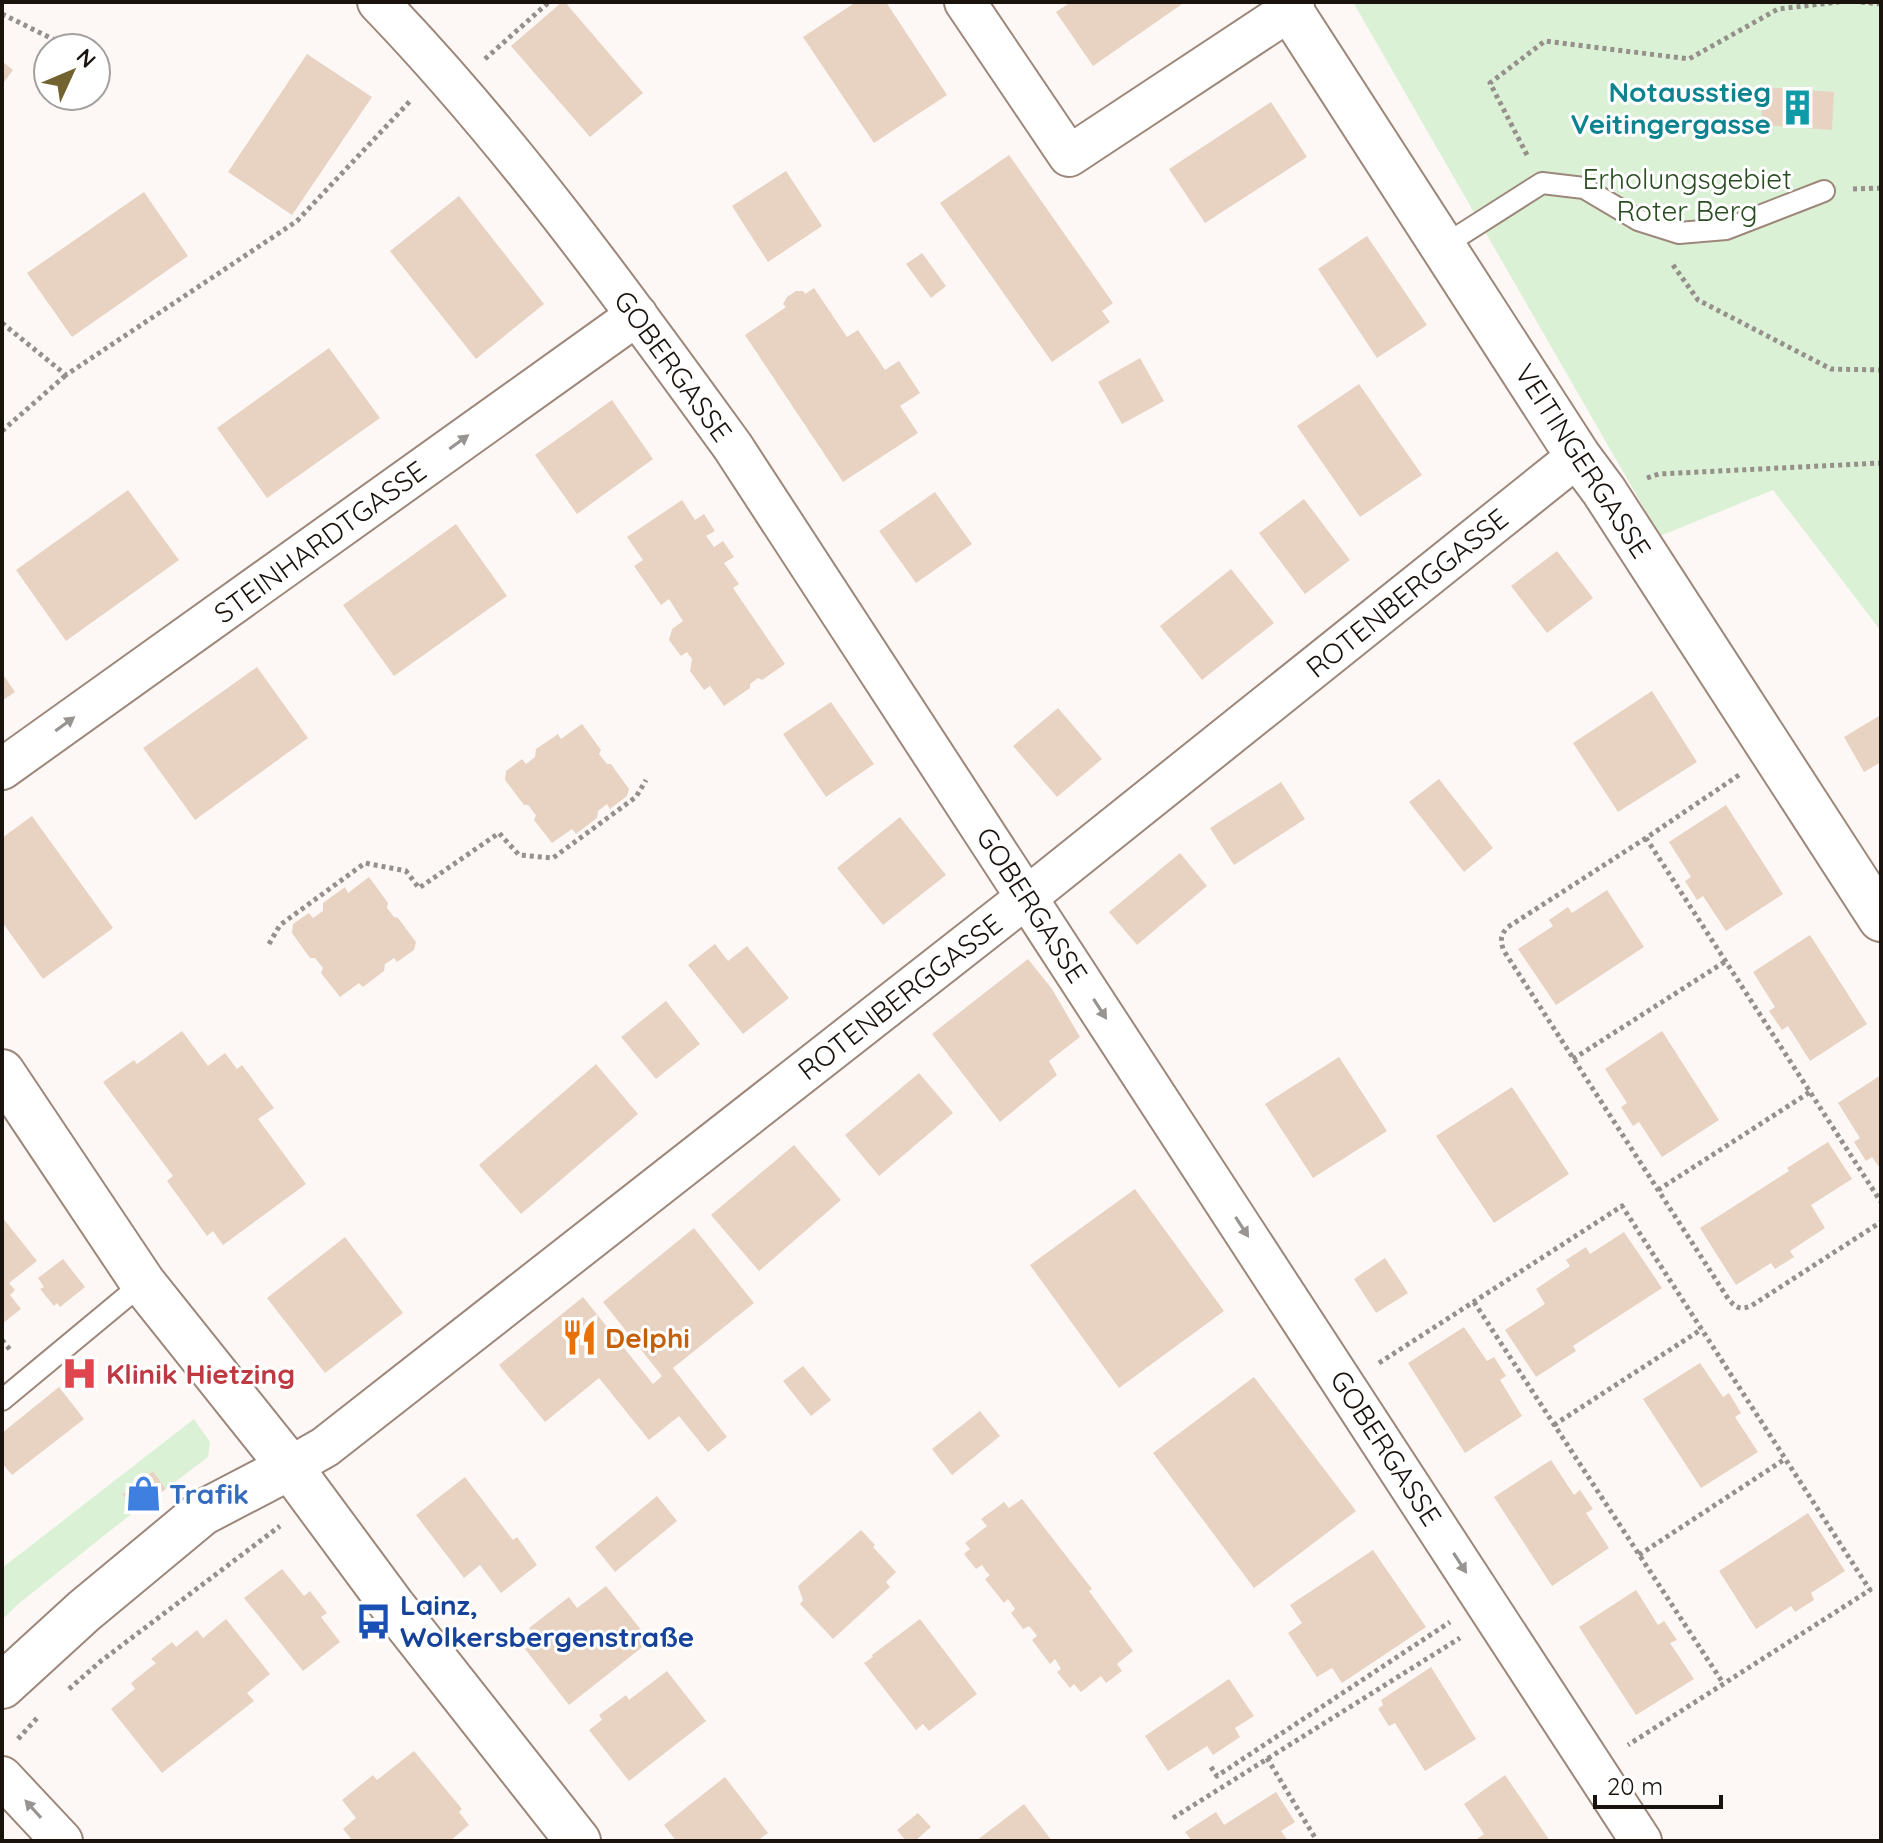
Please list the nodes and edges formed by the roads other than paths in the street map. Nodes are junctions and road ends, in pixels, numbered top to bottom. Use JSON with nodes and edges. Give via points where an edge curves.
{"nodes":[{"id":1,"x":378,"y":2,"type":"edge"},
{"id":2,"x":965,"y":2,"type":"edge"},
{"id":3,"x":1290,"y":5,"type":"edge"},
{"id":4,"x":1824,"y":191,"type":"dead end"},
{"id":5,"x":1443,"y":246,"type":"junction"},
{"id":6,"x":637,"y":315,"type":"junction"},
{"id":7,"x":1578,"y":456,"type":"junction"},
{"id":8,"x":2,"y":769,"type":"edge"},
{"id":9,"x":1027,"y":897,"type":"junction"},
{"id":10,"x":1881,"y":919,"type":"edge"},
{"id":11,"x":2,"y":1072,"type":"edge"},
{"id":12,"x":2,"y":1097,"type":"edge"},
{"id":13,"x":71,"y":1175,"type":"junction"},
{"id":14,"x":143,"y":1283,"type":"junction"},
{"id":15,"x":2,"y":1400,"type":"edge"},
{"id":16,"x":290,"y":1467,"type":"junction"},
{"id":17,"x":2,"y":1686,"type":"edge"},
{"id":18,"x":9,"y":1760,"type":"edge"},
{"id":19,"x":62,"y":1841,"type":"edge"},
{"id":20,"x":578,"y":1841,"type":"edge"},
{"id":21,"x":1641,"y":1841,"type":"edge"}],
"edges":[{"from":1,"to":6,"type":"street","name":"GOBERGASSE","via":[[544,194]]},
{"from":2,"to":3,"type":"street","via":[[1069,156]]},
{"from":3,"to":5,"type":"street","name":"VEITINGERGASSE"},
{"from":4,"to":5,"type":"lane","via":[[1726,229],[1679,233],[1638,220],[1584,188],[1542,183]]},
{"from":5,"to":7,"type":"street","name":"VEITINGERGASSE"},
{"from":8,"to":6,"type":"street","name":"STEINHARDTGASSE","one_way":true},
{"from":6,"to":9,"type":"street","name":"GOBERGASSE","via":[[733,447]]},
{"from":7,"to":9,"type":"street","name":"ROTENBERGGASSE"},
{"from":7,"to":10,"type":"street","name":"VEITINGERGASSE"},
{"from":9,"to":16,"type":"street","name":"ROTENBERGGASSE","via":[[325,1447]]},
{"from":9,"to":21,"type":"street","name":"GOBERGASSE","one_way":true},
{"from":11,"to":13,"type":"street"},
{"from":12,"to":13,"type":"street"},
{"from":13,"to":14,"type":"street"},
{"from":14,"to":15,"type":"lane"},
{"from":14,"to":16,"type":"street"},
{"from":16,"to":17,"type":"street","via":[[202,1513]]},
{"from":16,"to":20,"type":"street"},
{"from":19,"to":18,"type":"street","one_way":true}]}
